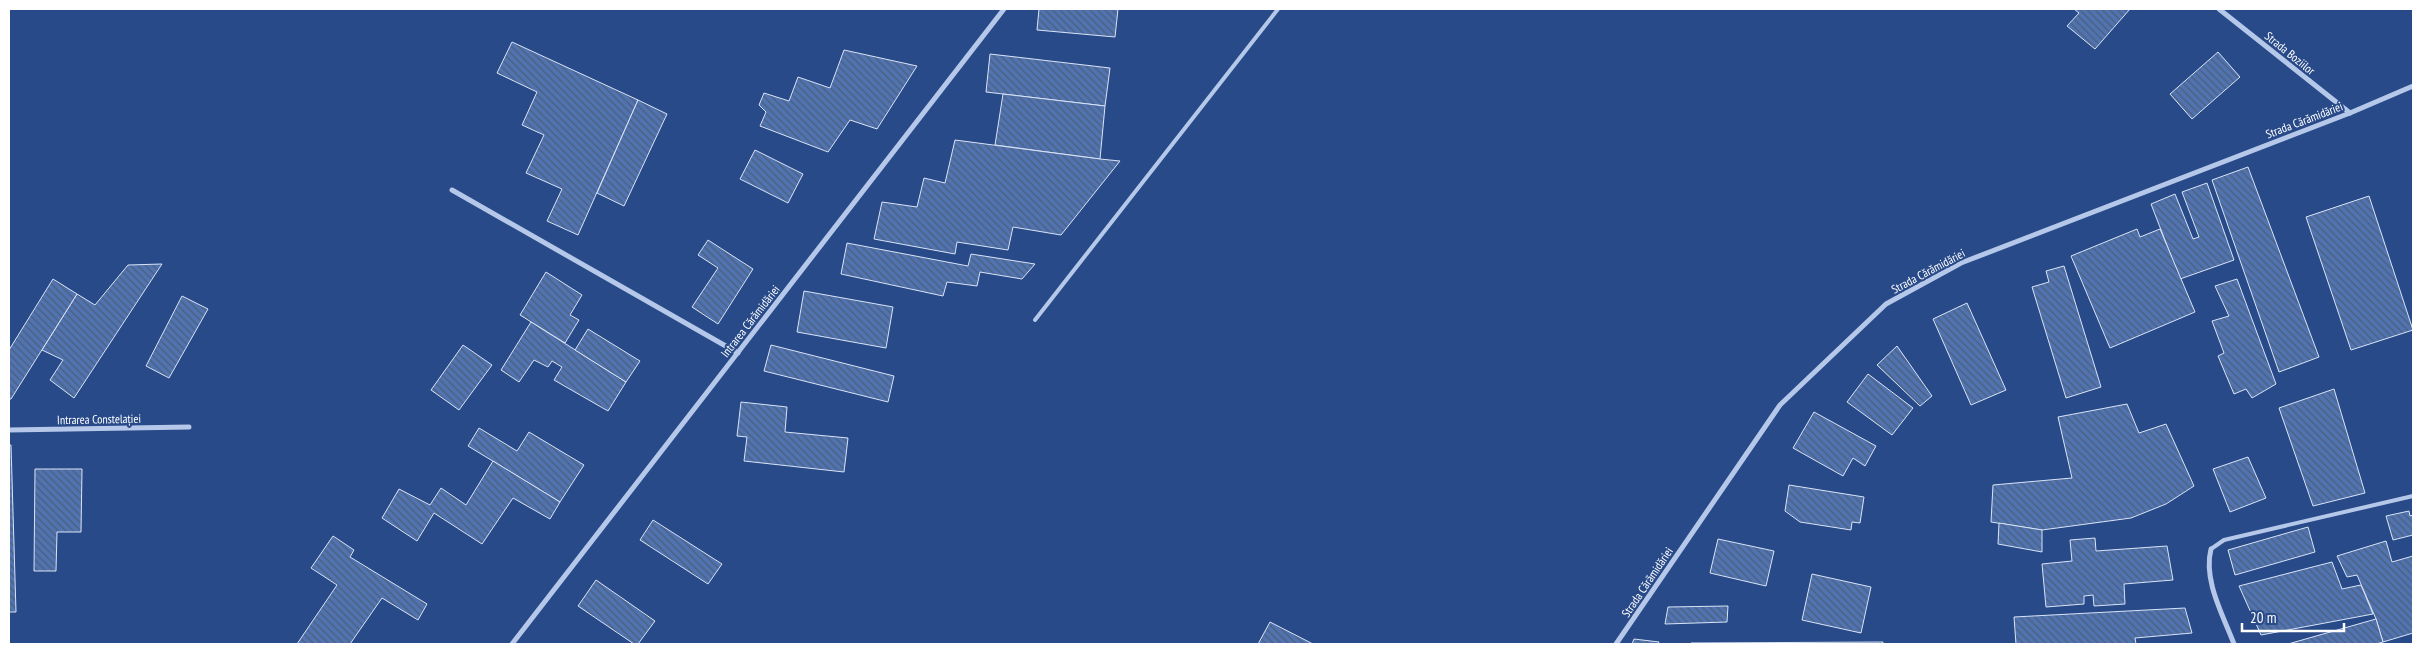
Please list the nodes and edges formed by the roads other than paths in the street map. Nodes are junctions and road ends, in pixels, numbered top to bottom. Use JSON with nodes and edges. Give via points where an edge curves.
{"nodes":[{"id":1,"x":1004,"y":9,"type":"edge"},
{"id":2,"x":1278,"y":9,"type":"edge"},
{"id":3,"x":2219,"y":9,"type":"edge"},
{"id":4,"x":2413,"y":86,"type":"edge"},
{"id":5,"x":2350,"y":113,"type":"junction"},
{"id":6,"x":452,"y":190,"type":"dead end"},
{"id":7,"x":1035,"y":320,"type":"dead end"},
{"id":8,"x":738,"y":353,"type":"junction"},
{"id":9,"x":189,"y":427,"type":"dead end"},
{"id":10,"x":9,"y":430,"type":"edge"},
{"id":11,"x":2413,"y":496,"type":"edge"},
{"id":12,"x":2211,"y":549,"type":"joint"},
{"id":13,"x":512,"y":644,"type":"edge"},
{"id":14,"x":1616,"y":644,"type":"edge"},
{"id":15,"x":2234,"y":644,"type":"edge"}],
"edges":[{"from":1,"to":8,"type":"street","name":"Intrarea Cărămidăriei"},
{"from":2,"to":7,"type":"lane"},
{"from":3,"to":5,"type":"street","name":"Strada Boziilor"},
{"from":4,"to":5,"type":"street","name":"Strada Cărămidăriei"},
{"from":5,"to":14,"type":"street","name":"Strada Cărămidăriei","via":[[1961,263],[1886,304],[1780,405]]},
{"from":6,"to":8,"type":"street"},
{"from":8,"to":13,"type":"street","name":"Intrarea Cărămidăriei"},
{"from":9,"to":10,"type":"street","name":"Intrarea Constelației"},
{"from":11,"to":12,"type":"lane","via":[[2224,540]]},
{"from":12,"to":15,"type":"street","via":[[2208,561],[2211,582]]}]}
